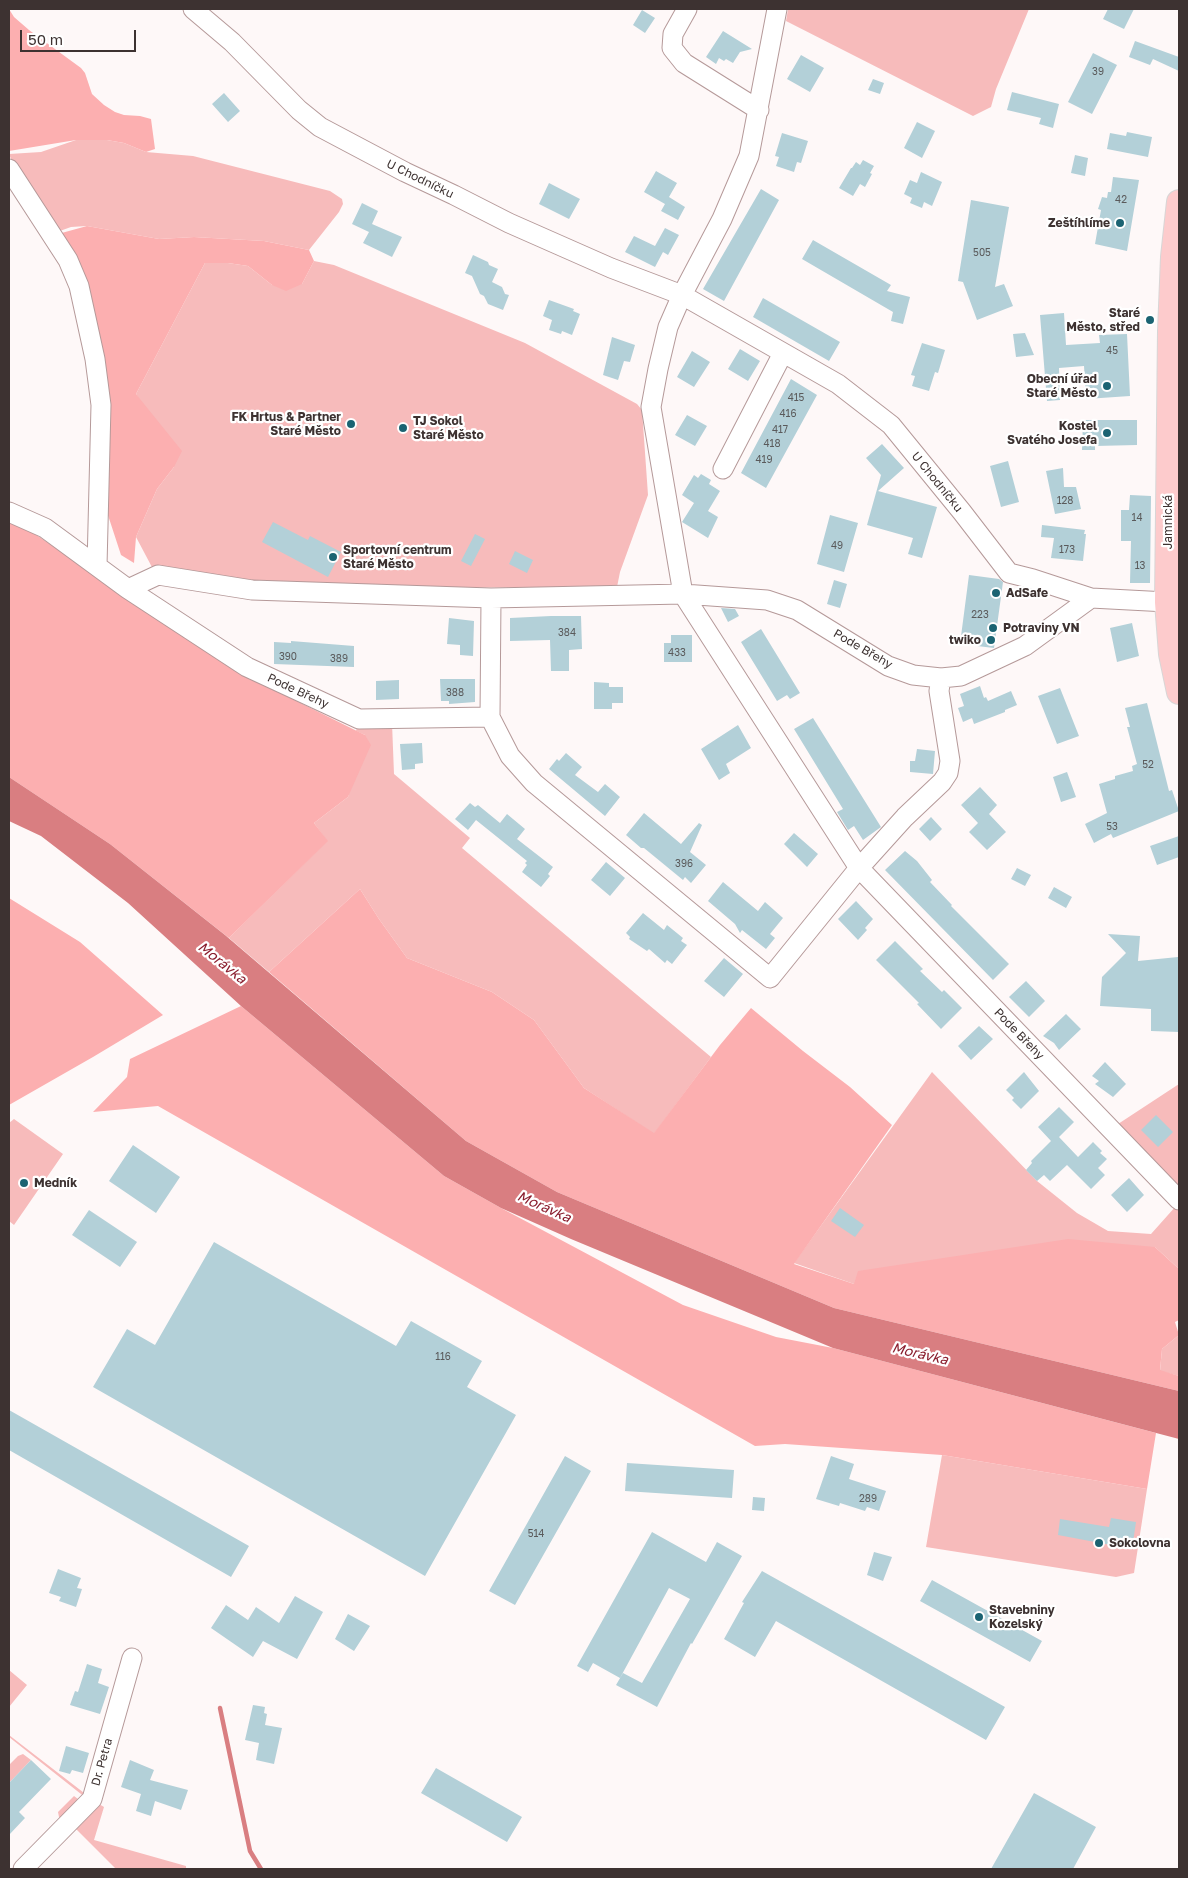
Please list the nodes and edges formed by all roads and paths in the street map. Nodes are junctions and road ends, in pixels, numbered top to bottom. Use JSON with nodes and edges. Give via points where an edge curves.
{"nodes":[{"id":1,"x":193,"y":9,"type":"edge"},
{"id":2,"x":687,"y":9,"type":"edge"},
{"id":3,"x":778,"y":9,"type":"edge"},
{"id":4,"x":759,"y":110,"type":"junction"},
{"id":5,"x":9,"y":170,"type":"edge"},
{"id":6,"x":1179,"y":202,"type":"edge"},
{"id":7,"x":682,"y":295,"type":"junction"},
{"id":8,"x":784,"y":353,"type":"junction"},
{"id":9,"x":723,"y":469,"type":"dead end"},
{"id":10,"x":9,"y":512,"type":"edge"},
{"id":11,"x":97,"y":566,"type":"junction"},
{"id":12,"x":128,"y":589,"type":"junction"},
{"id":13,"x":683,"y":594,"type":"junction"},
{"id":14,"x":491,"y":598,"type":"junction"},
{"id":15,"x":1091,"y":598,"type":"junction"},
{"id":16,"x":1167,"y":602,"type":"junction"},
{"id":17,"x":941,"y":678,"type":"junction"},
{"id":18,"x":1179,"y":692,"type":"edge"},
{"id":19,"x":490,"y":717,"type":"junction"},
{"id":20,"x":859,"y":868,"type":"junction"},
{"id":21,"x":1179,"y":1200,"type":"edge"},
{"id":22,"x":132,"y":1658,"type":"dead end"},
{"id":23,"x":23,"y":1869,"type":"edge"}],
"edges":[{"from":1,"to":7,"type":"street","name":"U Chodníčku","via":[[320,127],[509,223]]},
{"from":2,"to":4,"type":"street","via":[[673,34],[672,48],[684,63]]},
{"from":3,"to":4,"type":"street"},
{"from":4,"to":7,"type":"street","via":[[749,156],[722,219]]},
{"from":5,"to":11,"type":"street","via":[[68,260],[78,286],[95,359],[101,405]]},
{"from":6,"to":16,"type":"main road","name":"Jamnická","via":[[1170,331]]},
{"from":7,"to":8,"type":"street","name":"U Chodníčku"},
{"from":7,"to":13,"type":"street","via":[[668,327],[652,407]]},
{"from":8,"to":9,"type":"street"},
{"from":8,"to":15,"type":"street","name":"U Chodníčku","via":[[838,384],[891,425],[1009,573]]},
{"from":10,"to":11,"type":"street","name":"Pode Břehy","via":[[45,528]]},
{"from":11,"to":12,"type":"street","name":"Pode Břehy"},
{"from":12,"to":14,"type":"street","name":"Pode Břehy","via":[[158,575],[252,590]]},
{"from":12,"to":19,"type":"street","name":"Pode Břehy","via":[[246,667],[359,720]]},
{"from":13,"to":14,"type":"street","name":"Pode Břehy"},
{"from":13,"to":17,"type":"street","name":"Pode Břehy","via":[[767,600],[797,610],[888,666],[913,675]]},
{"from":13,"to":20,"type":"street","name":"Pode Břehy"},
{"from":14,"to":19,"type":"street"},
{"from":15,"to":16,"type":"street"},
{"from":15,"to":17,"type":"street","via":[[1025,646],[961,676]]},
{"from":16,"to":18,"type":"main road","name":"Jamnická","via":[[1171,654]]},
{"from":17,"to":20,"type":"street","via":[[939,691],[950,761],[948,773]]},
{"from":19,"to":20,"type":"street","via":[[510,756],[534,783],[770,978]]},
{"from":20,"to":21,"type":"street","name":"Pode Břehy"},
{"from":22,"to":23,"type":"street","name":"Dr. Petra","via":[[92,1798]]}]}
